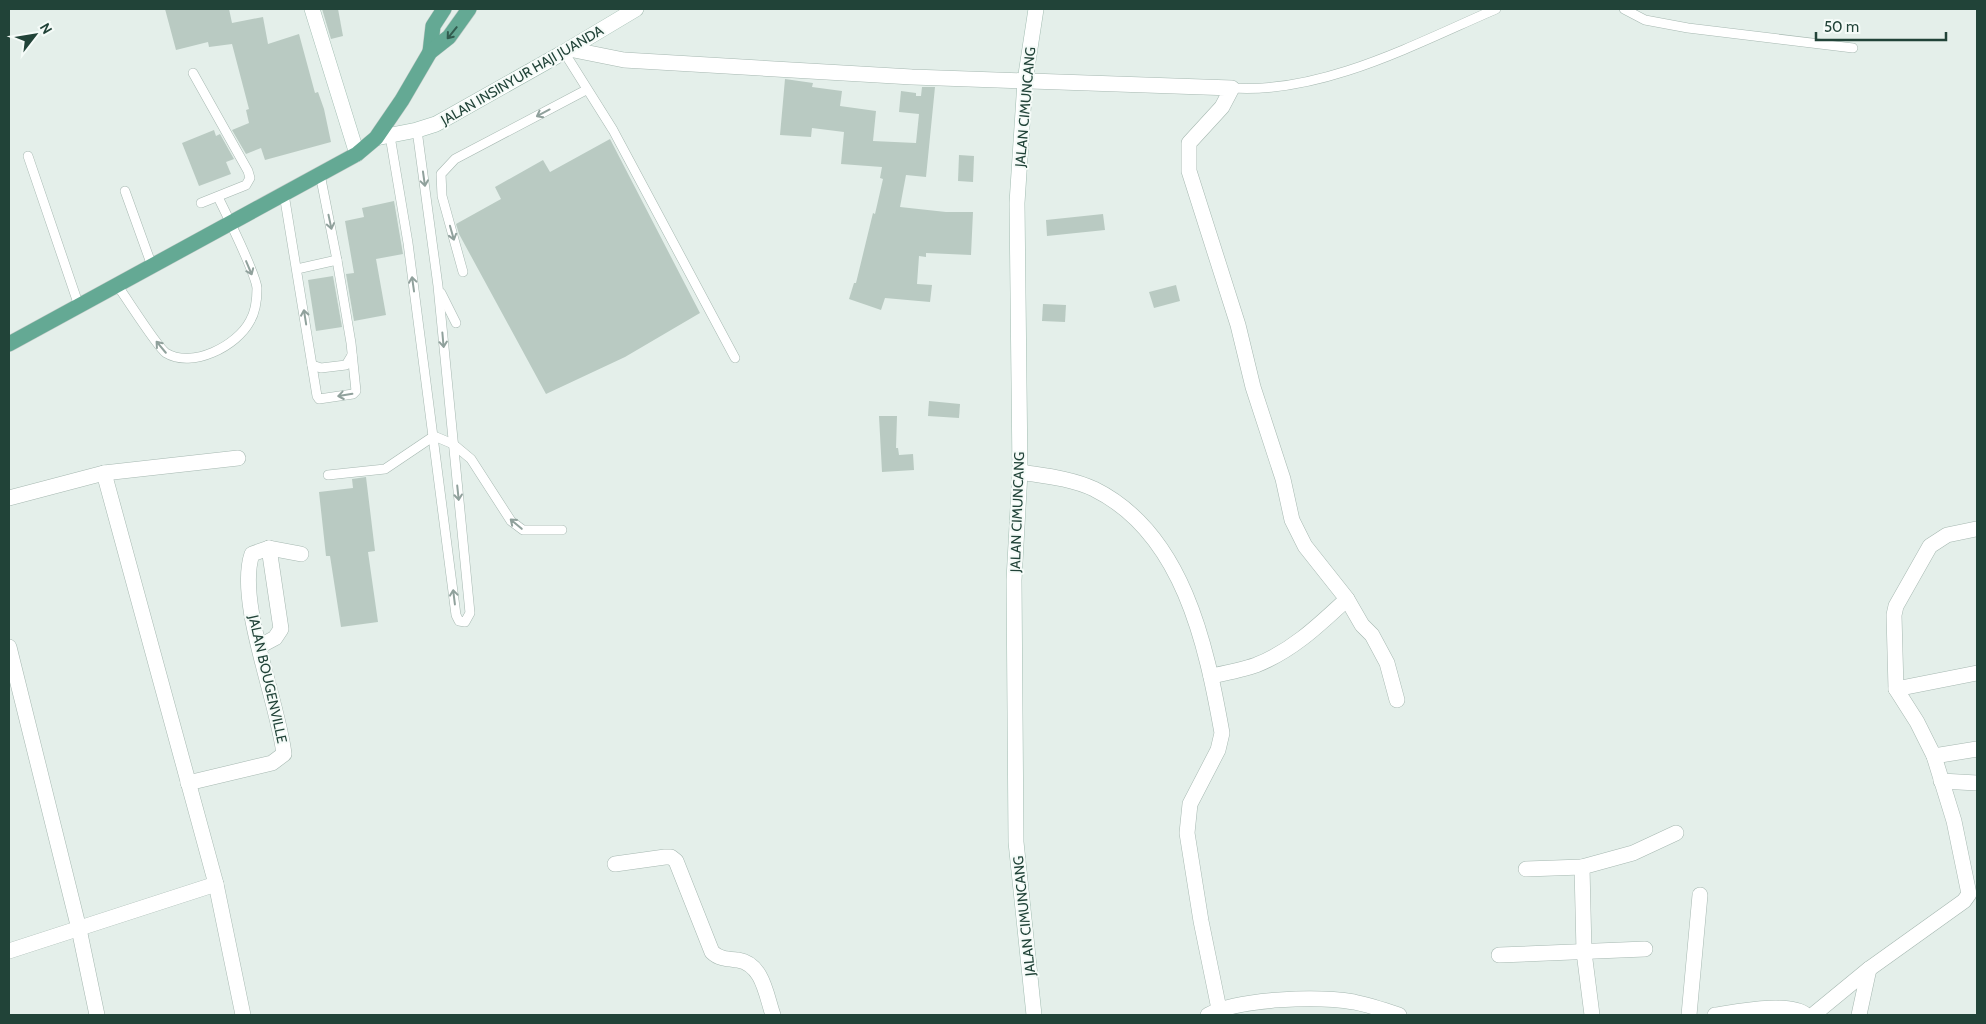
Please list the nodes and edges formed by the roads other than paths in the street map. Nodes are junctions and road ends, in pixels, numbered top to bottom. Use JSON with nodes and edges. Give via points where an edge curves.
{"nodes":[{"id":1,"x":312,"y":9,"type":"edge"},
{"id":2,"x":444,"y":9,"type":"edge"},
{"id":3,"x":469,"y":9,"type":"edge"},
{"id":4,"x":636,"y":9,"type":"edge"},
{"id":5,"x":1036,"y":9,"type":"edge"},
{"id":6,"x":1496,"y":9,"type":"edge"},
{"id":7,"x":1624,"y":9,"type":"edge"},
{"id":8,"x":1853,"y":48,"type":"dead end"},
{"id":9,"x":566,"y":51,"type":"junction"},
{"id":10,"x":430,"y":52,"type":"junction"},
{"id":11,"x":194,"y":73,"type":"dead end"},
{"id":12,"x":1025,"y":80,"type":"junction"},
{"id":13,"x":1232,"y":88,"type":"junction"},
{"id":14,"x":586,"y":90,"type":"junction"},
{"id":15,"x":417,"y":130,"type":"junction"},
{"id":16,"x":383,"y":137,"type":"junction"},
{"id":17,"x":357,"y":154,"type":"junction"},
{"id":18,"x":28,"y":156,"type":"dead end"},
{"id":19,"x":320,"y":174,"type":"junction"},
{"id":20,"x":125,"y":191,"type":"dead end"},
{"id":21,"x":284,"y":194,"type":"junction"},
{"id":22,"x":218,"y":197,"type":"junction"},
{"id":23,"x":202,"y":204,"type":"dead end"},
{"id":24,"x":230,"y":223,"type":"junction"},
{"id":25,"x":337,"y":260,"type":"junction"},
{"id":26,"x":152,"y":266,"type":"junction"},
{"id":27,"x":298,"y":269,"type":"junction"},
{"id":28,"x":463,"y":272,"type":"dead end"},
{"id":29,"x":117,"y":285,"type":"junction"},
{"id":30,"x":438,"y":286,"type":"junction"},
{"id":31,"x":79,"y":306,"type":"junction"},
{"id":32,"x":456,"y":323,"type":"dead end"},
{"id":33,"x":9,"y":344,"type":"edge"},
{"id":34,"x":352,"y":355,"type":"junction"},
{"id":35,"x":735,"y":358,"type":"dead end"},
{"id":36,"x":312,"y":365,"type":"junction"},
{"id":37,"x":434,"y":436,"type":"junction"},
{"id":38,"x":453,"y":444,"type":"junction"},
{"id":39,"x":238,"y":458,"type":"dead end"},
{"id":40,"x":1020,"y":472,"type":"junction"},
{"id":41,"x":104,"y":473,"type":"junction"},
{"id":42,"x":328,"y":475,"type":"dead end"},
{"id":43,"x":9,"y":498,"type":"edge"},
{"id":44,"x":1976,"y":529,"type":"dead end"},
{"id":45,"x":562,"y":530,"type":"dead end"},
{"id":46,"x":269,"y":548,"type":"junction"},
{"id":47,"x":300,"y":554,"type":"dead end"},
{"id":48,"x":1347,"y":599,"type":"junction"},
{"id":49,"x":260,"y":646,"type":"junction"},
{"id":50,"x":9,"y":647,"type":"edge"},
{"id":51,"x":1977,"y":673,"type":"edge"},
{"id":52,"x":1211,"y":676,"type":"junction"},
{"id":53,"x":1896,"y":689,"type":"junction"},
{"id":54,"x":1397,"y":700,"type":"dead end"},
{"id":55,"x":1977,"y":749,"type":"edge"},
{"id":56,"x":1934,"y":756,"type":"junction"},
{"id":57,"x":1941,"y":781,"type":"junction"},
{"id":58,"x":188,"y":783,"type":"junction"},
{"id":59,"x":1977,"y":783,"type":"edge"},
{"id":60,"x":1676,"y":833,"type":"dead end"},
{"id":61,"x":615,"y":864,"type":"dead end"},
{"id":62,"x":1582,"y":867,"type":"junction"},
{"id":63,"x":1526,"y":870,"type":"dead end"},
{"id":64,"x":216,"y":884,"type":"junction"},
{"id":65,"x":1700,"y":895,"type":"dead end"},
{"id":66,"x":79,"y":929,"type":"junction"},
{"id":67,"x":1645,"y":949,"type":"dead end"},
{"id":68,"x":9,"y":951,"type":"edge"},
{"id":69,"x":1584,"y":952,"type":"junction"},
{"id":70,"x":1499,"y":955,"type":"dead end"},
{"id":71,"x":1868,"y":969,"type":"junction"},
{"id":72,"x":1214,"y":1012,"type":"edge"},
{"id":73,"x":96,"y":1015,"type":"edge"},
{"id":74,"x":243,"y":1015,"type":"edge"},
{"id":75,"x":773,"y":1015,"type":"edge"},
{"id":76,"x":1034,"y":1015,"type":"edge"},
{"id":77,"x":1399,"y":1015,"type":"edge"},
{"id":78,"x":1592,"y":1015,"type":"edge"},
{"id":79,"x":1689,"y":1015,"type":"edge"},
{"id":80,"x":1715,"y":1015,"type":"edge"},
{"id":81,"x":1806,"y":1015,"type":"edge"},
{"id":82,"x":1812,"y":1015,"type":"edge"},
{"id":83,"x":1859,"y":1015,"type":"edge"}],
"edges":[{"from":1,"to":17,"type":"street"},
{"from":2,"to":10,"type":"main road","via":[[433,26]]},
{"from":3,"to":10,"type":"main road","one_way":true,"via":[[449,37]]},
{"from":4,"to":9,"type":"street","name":"JALAN INSINYUR HAJI JUANDA"},
{"from":5,"to":12,"type":"street","name":"JALAN CIMUNCANG"},
{"from":6,"to":13,"type":"lane","via":[[1392,55],[1339,74],[1256,90]]},
{"from":7,"to":8,"type":"lane","via":[[1645,20],[1688,28]]},
{"from":9,"to":12,"type":"street","via":[[624,60],[912,77]]},
{"from":9,"to":14,"type":"lane"},
{"from":9,"to":15,"type":"street","name":"JALAN INSINYUR HAJI JUANDA","via":[[452,116]]},
{"from":10,"to":16,"type":"main road"},
{"from":11,"to":22,"type":"lane","via":[[250,178],[246,184]]},
{"from":12,"to":13,"type":"street"},
{"from":12,"to":40,"type":"street","name":"JALAN CIMUNCANG","via":[[1017,203]]},
{"from":13,"to":48,"type":"street","via":[[1222,107],[1189,143],[1189,171],[1238,325],[1292,520],[1305,546]]},
{"from":14,"to":28,"type":"lane","one_way":true,"via":[[455,159],[441,174],[442,196]]},
{"from":14,"to":35,"type":"lane","via":[[613,130]]},
{"from":15,"to":16,"type":"street","name":"JALAN INSINYUR HAJI JUANDA"},
{"from":15,"to":30,"type":"lane","one_way":true},
{"from":16,"to":17,"type":"main road"},
{"from":37,"to":16,"type":"lane","one_way":true,"via":[[408,243]]},
{"from":17,"to":19,"type":"main road"},
{"from":18,"to":31,"type":"lane"},
{"from":19,"to":21,"type":"main road"},
{"from":19,"to":25,"type":"lane","one_way":true},
{"from":20,"to":26,"type":"lane"},
{"from":21,"to":24,"type":"main road"},
{"from":21,"to":27,"type":"lane"},
{"from":22,"to":23,"type":"lane"},
{"from":22,"to":24,"type":"lane"},
{"from":24,"to":26,"type":"main road"},
{"from":24,"to":29,"type":"lane","one_way":true,"via":[[257,286],[256,309],[241,333],[214,352],[181,359],[164,352]]},
{"from":25,"to":27,"type":"lane"},
{"from":25,"to":34,"type":"lane"},
{"from":26,"to":29,"type":"main road"},
{"from":36,"to":27,"type":"lane","one_way":true},
{"from":29,"to":31,"type":"main road"},
{"from":30,"to":32,"type":"lane"},
{"from":30,"to":38,"type":"lane","one_way":true},
{"from":31,"to":33,"type":"main road"},
{"from":34,"to":36,"type":"lane","via":[[346,364],[321,368]]},
{"from":34,"to":36,"type":"lane","one_way":true,"via":[[356,391],[353,394],[319,399]]},
{"from":37,"to":38,"type":"lane"},
{"from":38,"to":37,"type":"lane","one_way":true,"via":[[470,613],[468,620],[462,622],[456,614]]},
{"from":37,"to":42,"type":"lane","via":[[385,469]]},
{"from":45,"to":38,"type":"lane","one_way":true,"via":[[523,530],[511,521],[471,459]]},
{"from":39,"to":41,"type":"street"},
{"from":40,"to":52,"type":"street","via":[[1067,479],[1092,489],[1128,510],[1143,524],[1187,597]]},
{"from":40,"to":76,"type":"street","name":"JALAN CIMUNCANG","via":[[1014,580],[1016,842]]},
{"from":41,"to":43,"type":"street"},
{"from":41,"to":58,"type":"street"},
{"from":44,"to":53,"type":"street","via":[[1947,535],[1930,546],[1896,606]]},
{"from":46,"to":47,"type":"street"},
{"from":46,"to":49,"type":"street","via":[[281,629],[275,638]]},
{"from":46,"to":49,"type":"street","name":"JALAN BOUGENVILLE","via":[[252,554],[248,564],[249,592]]},
{"from":48,"to":52,"type":"street","via":[[1305,638],[1274,657],[1254,666]]},
{"from":48,"to":54,"type":"street","via":[[1387,663]]},
{"from":49,"to":58,"type":"street","name":"JALAN BOUGENVILLE","via":[[284,754],[272,763]]},
{"from":50,"to":66,"type":"street"},
{"from":51,"to":53,"type":"street"},
{"from":52,"to":72,"type":"street","via":[[1221,741],[1190,804],[1187,843]]},
{"from":53,"to":56,"type":"street"},
{"from":55,"to":56,"type":"street"},
{"from":56,"to":57,"type":"street"},
{"from":57,"to":59,"type":"street"},
{"from":57,"to":71,"type":"street","via":[[1954,821],[1969,894],[1964,902]]},
{"from":58,"to":64,"type":"street"},
{"from":60,"to":62,"type":"street","via":[[1633,853]]},
{"from":61,"to":75,"type":"street","via":[[665,857],[676,861],[712,952],[720,958],[746,962],[755,968]]},
{"from":62,"to":63,"type":"street"},
{"from":62,"to":69,"type":"street"},
{"from":64,"to":66,"type":"street"},
{"from":64,"to":74,"type":"street"},
{"from":65,"to":79,"type":"street"},
{"from":66,"to":68,"type":"street"},
{"from":66,"to":73,"type":"street"},
{"from":67,"to":69,"type":"street"},
{"from":69,"to":70,"type":"street"},
{"from":69,"to":78,"type":"street"},
{"from":71,"to":82,"type":"street"},
{"from":71,"to":83,"type":"street"},
{"from":72,"to":77,"type":"street","via":[[1294,999],[1353,1002]]},
{"from":80,"to":81,"type":"street","via":[[1786,1008]]}]}
